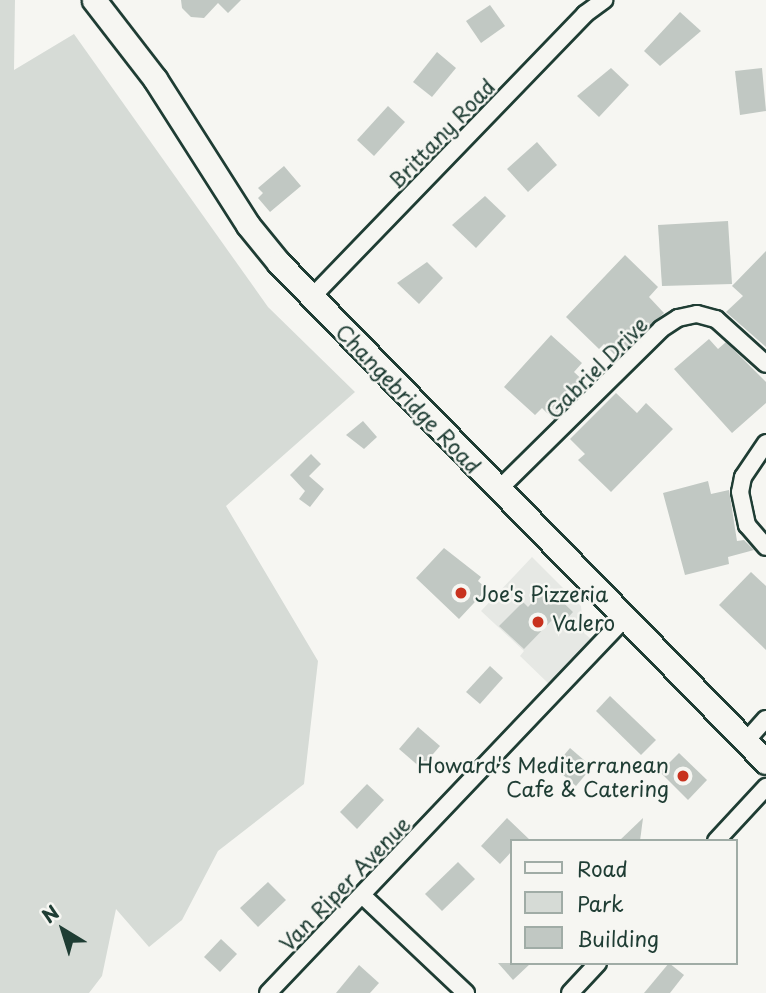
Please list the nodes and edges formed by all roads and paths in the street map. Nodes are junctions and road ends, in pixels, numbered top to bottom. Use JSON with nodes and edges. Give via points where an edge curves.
{"nodes":[{"id":1,"x":94,"y":0,"type":"edge"},
{"id":2,"x":604,"y":0,"type":"edge"},
{"id":3,"x":311,"y":298,"type":"junction"},
{"id":4,"x":766,"y":363,"type":"edge"},
{"id":5,"x":766,"y":443,"type":"edge"},
{"id":6,"x":498,"y":490,"type":"junction"},
{"id":7,"x":766,"y":547,"type":"edge"},
{"id":8,"x":624,"y":619,"type":"junction"},
{"id":9,"x":766,"y":719,"type":"edge"},
{"id":10,"x":746,"y":742,"type":"junction"},
{"id":11,"x":766,"y":762,"type":"edge"},
{"id":12,"x":766,"y":787,"type":"edge"},
{"id":13,"x":718,"y":839,"type":"edge"},
{"id":14,"x":362,"y":895,"type":"junction"},
{"id":15,"x":596,"y":965,"type":"edge"},
{"id":16,"x":268,"y":993,"type":"edge"},
{"id":17,"x":466,"y":993,"type":"edge"},
{"id":18,"x":570,"y":993,"type":"edge"}],
"edges":[{"from":1,"to":3,"type":"main road","name":"Changebridge Road","via":[[155,79],[248,225]]},
{"from":2,"to":3,"type":"street","name":"Brittany Road","via":[[585,14]]},
{"from":3,"to":6,"type":"main road","name":"Changebridge Road"},
{"from":4,"to":6,"type":"street","name":"Gabriel Drive","via":[[716,319],[697,314],[678,318],[661,329]]},
{"from":5,"to":7,"type":"street","via":[[743,477],[740,492],[747,525]]},
{"from":6,"to":8,"type":"main road","name":"Changebridge Road"},
{"from":8,"to":10,"type":"main road","name":"Changebridge Road"},
{"from":8,"to":14,"type":"street","name":"Van Riper Avenue"},
{"from":9,"to":10,"type":"street"},
{"from":10,"to":11,"type":"main road","name":"Changebridge Road"},
{"from":12,"to":13,"type":"street"},
{"from":14,"to":16,"type":"street","name":"Van Riper Avenue"},
{"from":14,"to":17,"type":"street"},
{"from":15,"to":18,"type":"street"}]}
